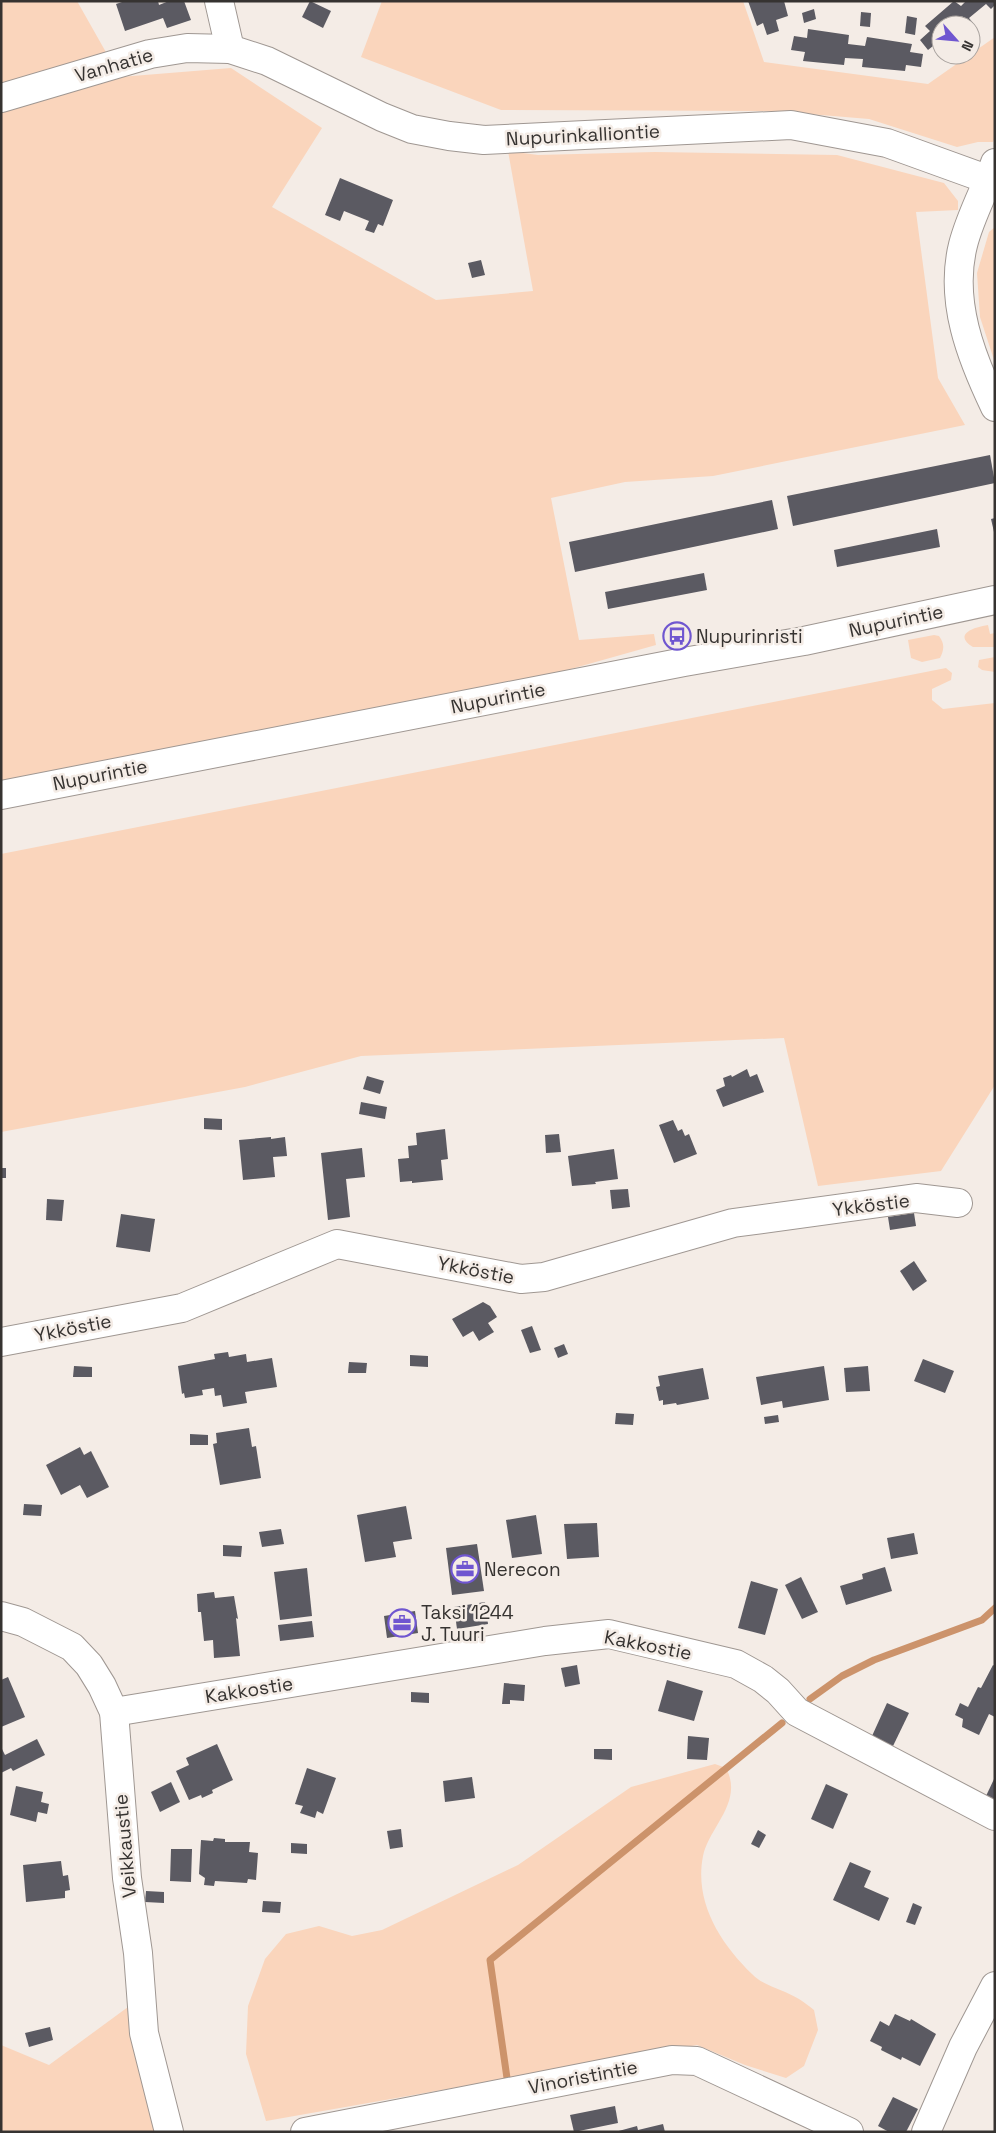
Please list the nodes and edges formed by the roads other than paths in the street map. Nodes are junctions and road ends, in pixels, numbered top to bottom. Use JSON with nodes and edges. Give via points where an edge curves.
{"nodes":[{"id":1,"x":219,"y":1,"type":"edge"},
{"id":2,"x":230,"y":48,"type":"junction"},
{"id":3,"x":1,"y":98,"type":"edge"},
{"id":4,"x":993,"y":175,"type":"edge"},
{"id":5,"x":995,"y":407,"type":"edge"},
{"id":6,"x":995,"y":600,"type":"edge"},
{"id":7,"x":1,"y":795,"type":"edge"},
{"id":8,"x":958,"y":1203,"type":"dead end"},
{"id":9,"x":1,"y":1342,"type":"edge"},
{"id":10,"x":1,"y":1616,"type":"edge"},
{"id":11,"x":114,"y":1712,"type":"junction"},
{"id":12,"x":995,"y":1816,"type":"edge"},
{"id":13,"x":995,"y":1986,"type":"edge"},
{"id":14,"x":169,"y":2132,"type":"edge"},
{"id":15,"x":305,"y":2132,"type":"edge"},
{"id":16,"x":849,"y":2132,"type":"edge"},
{"id":17,"x":926,"y":2132,"type":"edge"}],
"edges":[{"from":1,"to":2,"type":"street"},
{"from":2,"to":3,"type":"street","name":"Vanhatie","via":[[187,48],[150,54]]},
{"from":2,"to":4,"type":"street","name":"Nupurinkalliontie","via":[[266,61],[382,117],[412,129],[449,136],[484,140],[791,125],[887,143]]},
{"from":4,"to":5,"type":"street","via":[[963,244],[957,273],[961,315],[971,353]]},
{"from":6,"to":7,"type":"street","name":"Nupurintie","via":[[804,641]]},
{"from":8,"to":9,"type":"street","name":"Ykköstie","via":[[916,1198],[733,1223],[544,1277],[522,1280],[337,1244],[182,1308]]},
{"from":10,"to":11,"type":"street","name":"Veikkaustie","via":[[23,1622],[72,1647],[89,1665]]},
{"from":11,"to":12,"type":"street","name":"Kakkostie","via":[[545,1641],[609,1634],[736,1664],[770,1685],[797,1712]]},
{"from":11,"to":14,"type":"street","name":"Veikkaustie","via":[[127,1878],[138,1953],[144,2033]]},
{"from":13,"to":17,"type":"street","via":[[963,2047]]},
{"from":15,"to":16,"type":"street","name":"Vinoristintie","via":[[672,2060],[697,2061]]}]}
